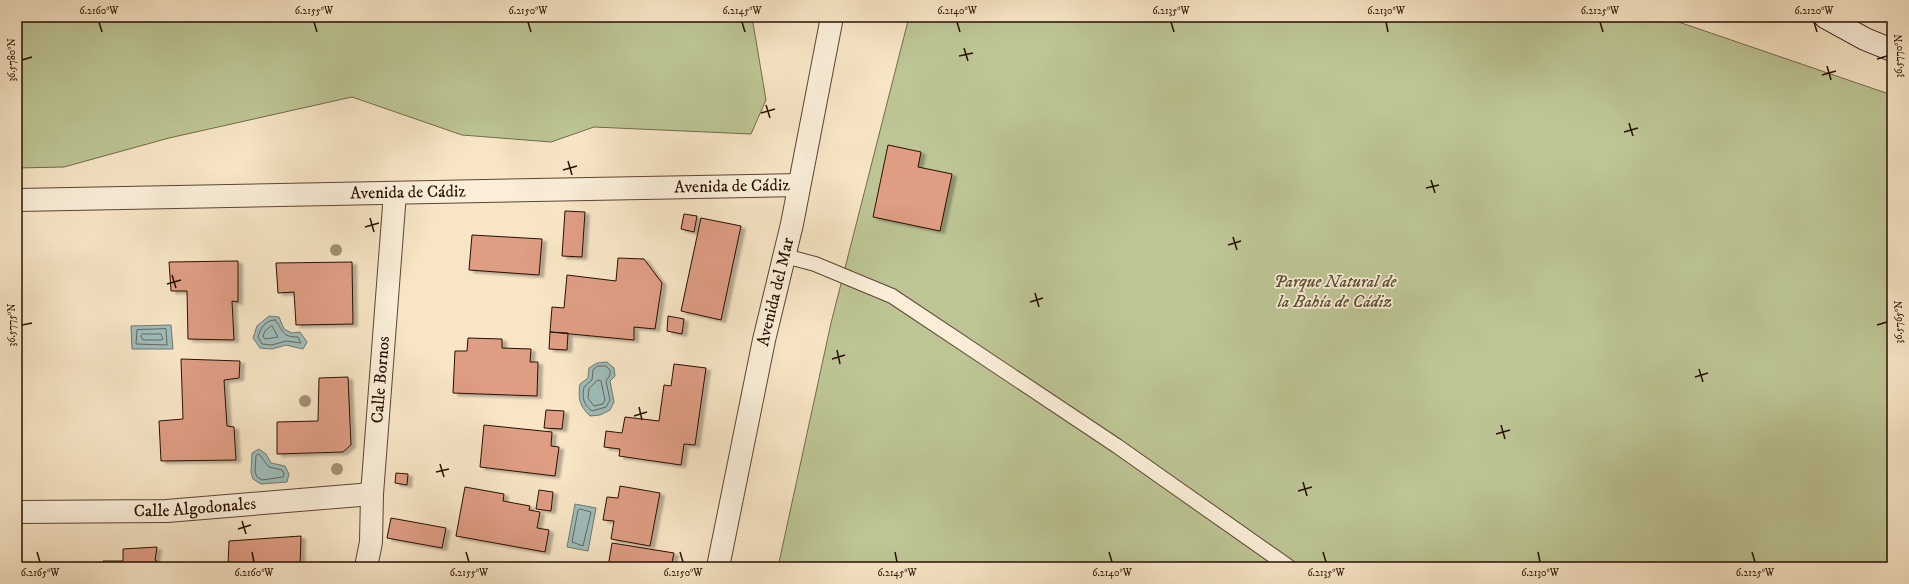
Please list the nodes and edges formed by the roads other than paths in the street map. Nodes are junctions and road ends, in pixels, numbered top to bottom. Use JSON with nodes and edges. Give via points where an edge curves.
{"nodes":[{"id":1,"x":832,"y":17,"type":"edge"},
{"id":2,"x":1825,"y":17,"type":"edge"},
{"id":3,"x":1892,"y":50,"type":"edge"},
{"id":4,"x":800,"y":185,"type":"junction"},
{"id":5,"x":396,"y":193,"type":"junction"},
{"id":6,"x":17,"y":200,"type":"edge"},
{"id":7,"x":785,"y":256,"type":"junction"},
{"id":8,"x":372,"y":494,"type":"junction"},
{"id":9,"x":17,"y":512,"type":"edge"},
{"id":10,"x":366,"y":567,"type":"edge"},
{"id":11,"x":718,"y":567,"type":"edge"},
{"id":12,"x":1290,"y":567,"type":"edge"}],
"edges":[{"from":1,"to":4,"type":"street","name":"Avenida del Mar"},
{"from":2,"to":3,"type":"street","via":[[1864,39]]},
{"from":4,"to":5,"type":"street","name":"Avenida de Cádiz"},
{"from":4,"to":7,"type":"street","name":"Avenida del Mar"},
{"from":5,"to":6,"type":"street","name":"Avenida de Cádiz"},
{"from":5,"to":8,"type":"street","name":"Calle Bornos"},
{"from":7,"to":11,"type":"street","name":"Avenida del Mar","via":[[764,340]]},
{"from":7,"to":12,"type":"lane","via":[[815,264],[892,296],[1116,446]]},
{"from":8,"to":9,"type":"street","name":"Calle Algodonales","via":[[167,511]]},
{"from":8,"to":10,"type":"street","name":"Calle Bornos","via":[[371,542]]}]}
